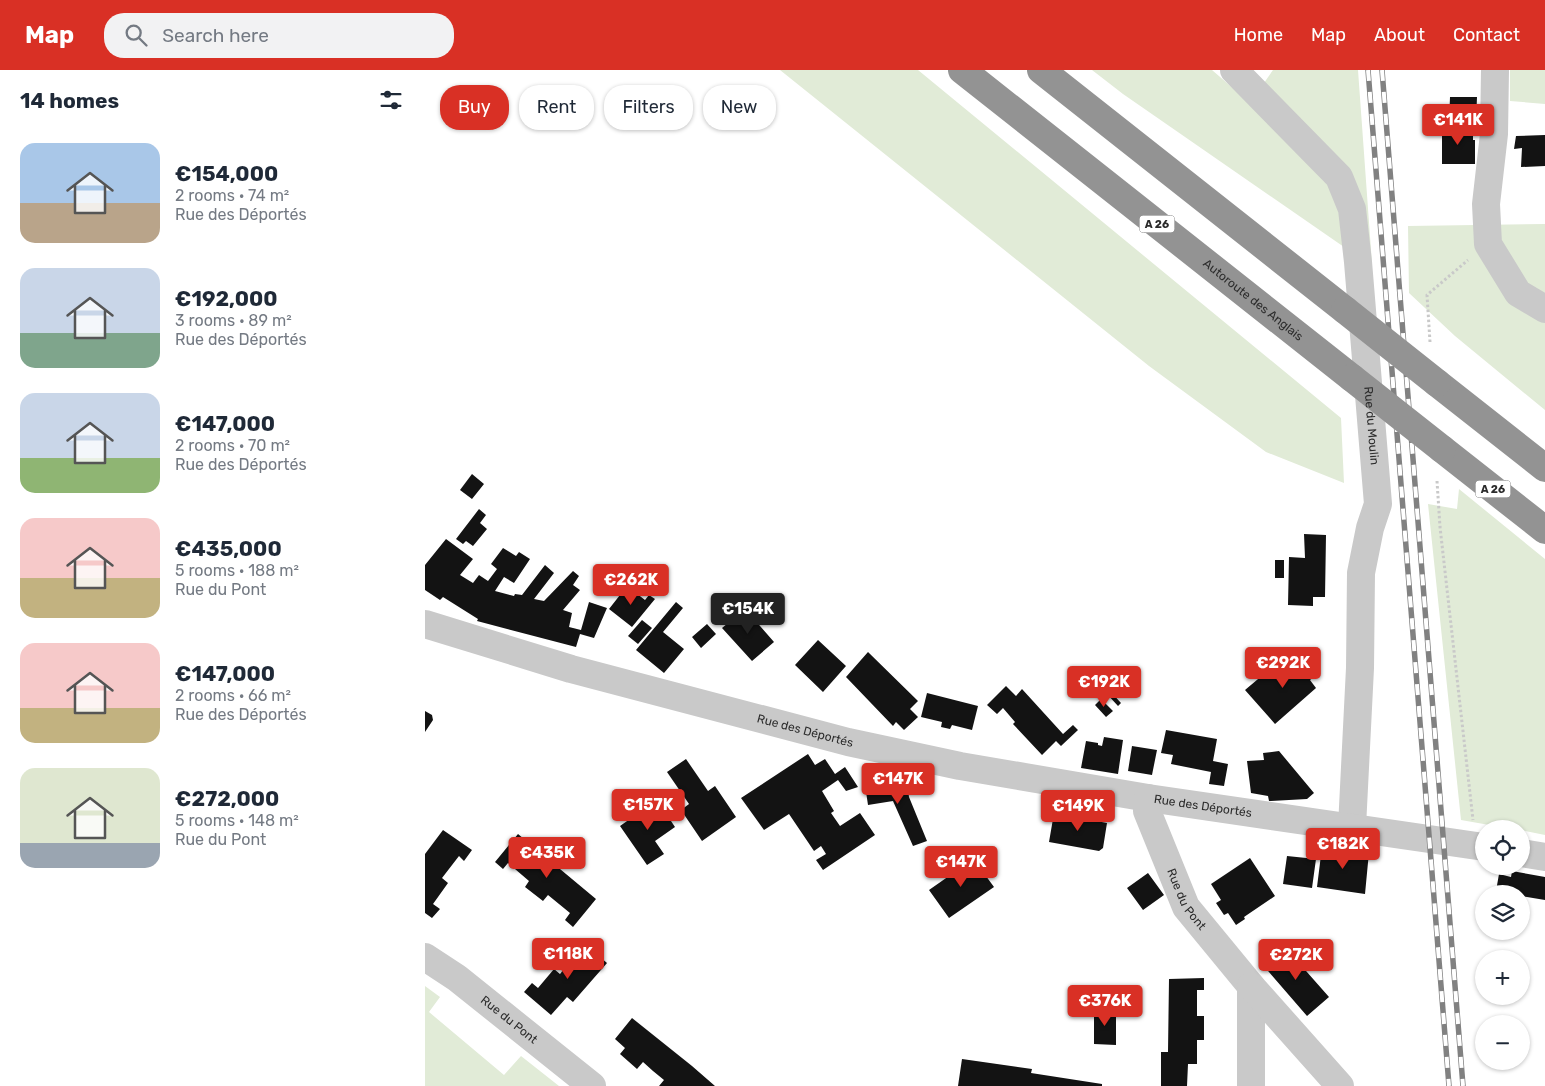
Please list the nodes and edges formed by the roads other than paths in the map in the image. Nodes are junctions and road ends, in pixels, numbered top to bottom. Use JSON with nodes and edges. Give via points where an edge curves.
{"nodes":[{"id":1,"x":962,"y":70,"type":"edge"},
{"id":2,"x":1041,"y":70,"type":"edge"},
{"id":3,"x":1234,"y":70,"type":"edge"},
{"id":4,"x":1495,"y":70,"type":"edge"},
{"id":5,"x":1545,"y":309,"type":"edge"},
{"id":6,"x":1545,"y":468,"type":"edge"},
{"id":7,"x":1545,"y":530,"type":"edge"},
{"id":8,"x":425,"y":624,"type":"edge"},
{"id":9,"x":1148,"y":798,"type":"junction"},
{"id":10,"x":1352,"y":828,"type":"junction"},
{"id":11,"x":1475,"y":845,"type":"edge"},
{"id":12,"x":1530,"y":855,"type":"edge"},
{"id":13,"x":1545,"y":858,"type":"edge"},
{"id":14,"x":425,"y":957,"type":"edge"},
{"id":15,"x":1251,"y":986,"type":"junction"},
{"id":16,"x":592,"y":1086,"type":"edge"},
{"id":17,"x":1251,"y":1086,"type":"edge"},
{"id":18,"x":1340,"y":1086,"type":"edge"}],
"edges":[{"from":1,"to":7,"type":"highway","name":"Autoroute des Anglais","number":"A 26","bridge":true},
{"from":2,"to":6,"type":"highway","bridge":true},
{"from":3,"to":10,"type":"street","name":"Rue du Moulin","via":[[1339,177],[1352,209],[1378,504],[1361,573],[1361,668]]},
{"from":4,"to":5,"type":"street","via":[[1495,134],[1486,204],[1487,244],[1518,293]]},
{"from":8,"to":9,"type":"street","name":"Rue des Déportés","via":[[571,669],[848,742],[960,766]]},
{"from":9,"to":10,"type":"street","name":"Rue des Déportés"},
{"from":9,"to":15,"type":"street","name":"Rue du Pont","via":[[1147,811],[1186,907]]},
{"from":10,"to":11,"type":"street","name":"Rue des Déportés"},
{"from":12,"to":13,"type":"street"},
{"from":14,"to":16,"type":"street","name":"Rue du Pont","via":[[457,978]]},
{"from":15,"to":17,"type":"street"},
{"from":15,"to":18,"type":"street","name":"Rue du Pont"}]}
